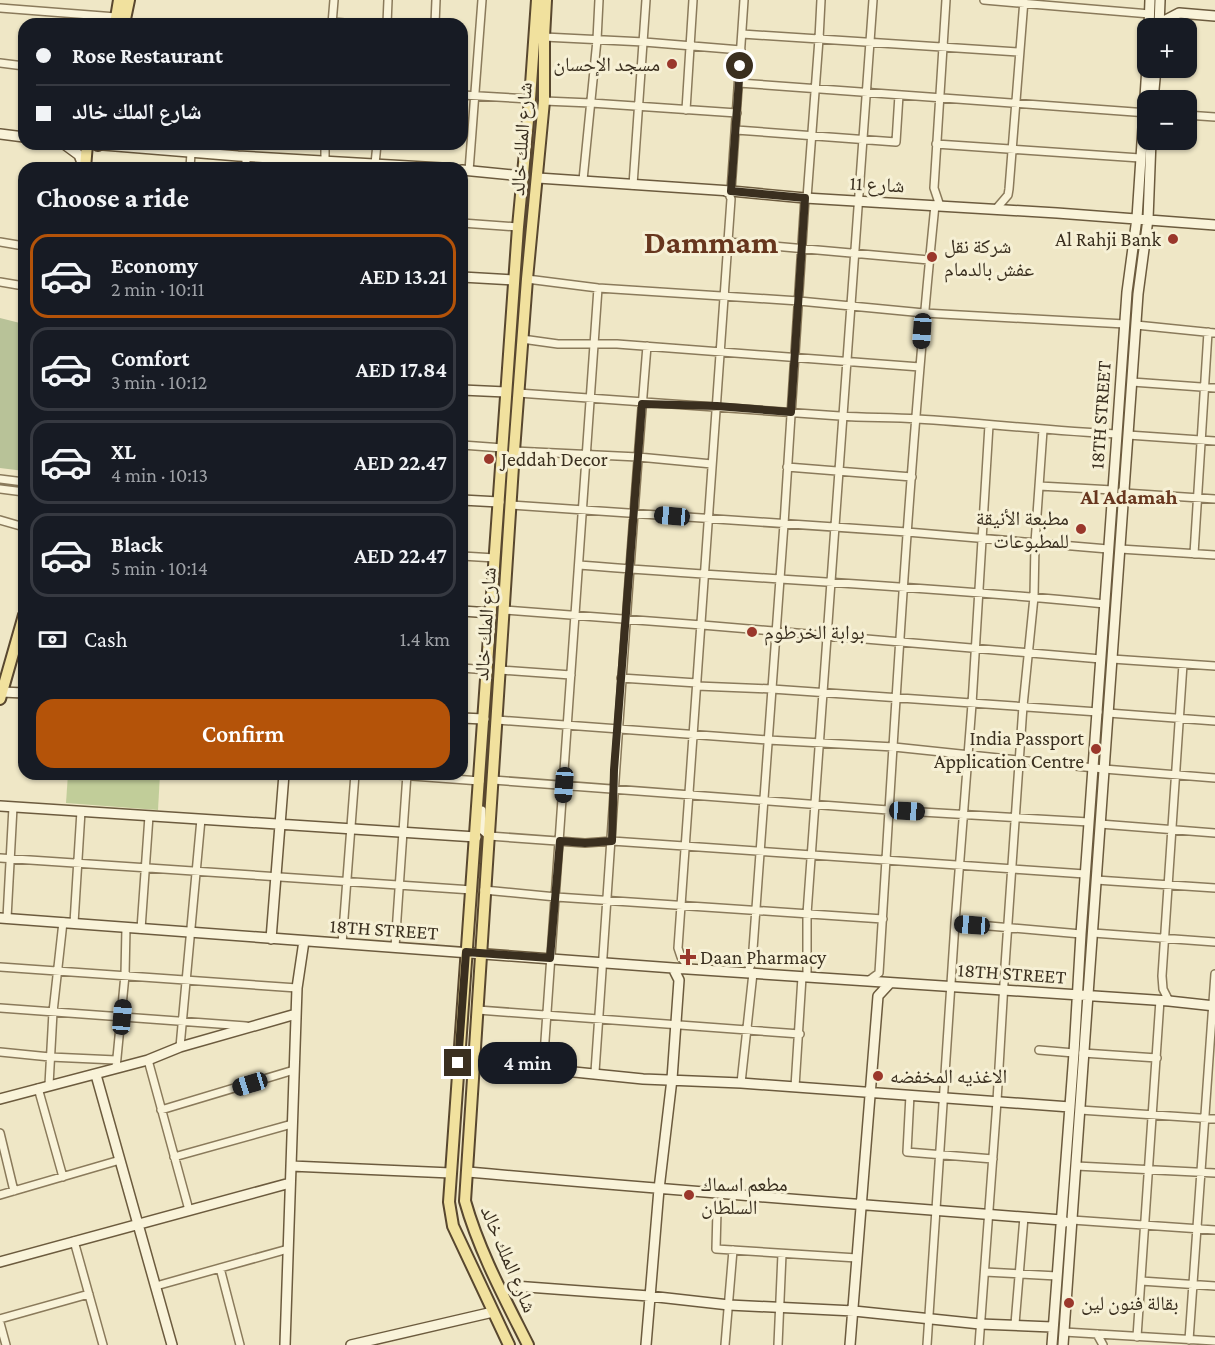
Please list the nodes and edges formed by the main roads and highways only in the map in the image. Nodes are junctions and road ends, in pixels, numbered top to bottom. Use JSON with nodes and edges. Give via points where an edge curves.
{"nodes":[{"id":1,"x":119,"y":0,"type":"edge"},
{"id":2,"x":129,"y":0,"type":"edge"},
{"id":3,"x":537,"y":0,"type":"edge"},
{"id":4,"x":546,"y":0,"type":"edge"},
{"id":5,"x":118,"y":18,"type":"edge"},
{"id":6,"x":120,"y":18,"type":"edge"},
{"id":7,"x":523,"y":176,"type":"junction"},
{"id":8,"x":538,"y":178,"type":"junction"},
{"id":9,"x":508,"y":449,"type":"junction"},
{"id":10,"x":18,"y":649,"type":"edge"},
{"id":11,"x":1,"y":696,"type":"edge"},
{"id":12,"x":509,"y":1345,"type":"edge"},
{"id":13,"x":528,"y":1345,"type":"edge"}],
"edges":[{"from":1,"to":5,"type":"main road"},
{"from":2,"to":6,"type":"main road"},
{"from":3,"to":7,"type":"main road","name":"شارع الملك خالد"},
{"from":4,"to":8,"type":"main road","name":"شارع الملك خالد"},
{"from":7,"to":8,"type":"main road"},
{"from":7,"to":9,"type":"main road","name":"شارع الملك خالد","via":[[506,392]]},
{"from":8,"to":9,"type":"main road","name":"شارع الملك خالد","via":[[518,393]]},
{"from":9,"to":12,"type":"main road","name":"شارع الملك خالد","via":[[499,502],[449,1202],[453,1226]]},
{"from":9,"to":13,"type":"main road","name":"شارع الملك خالد","via":[[511,505],[465,1201]]},
{"from":10,"to":11,"type":"main road"}]}
